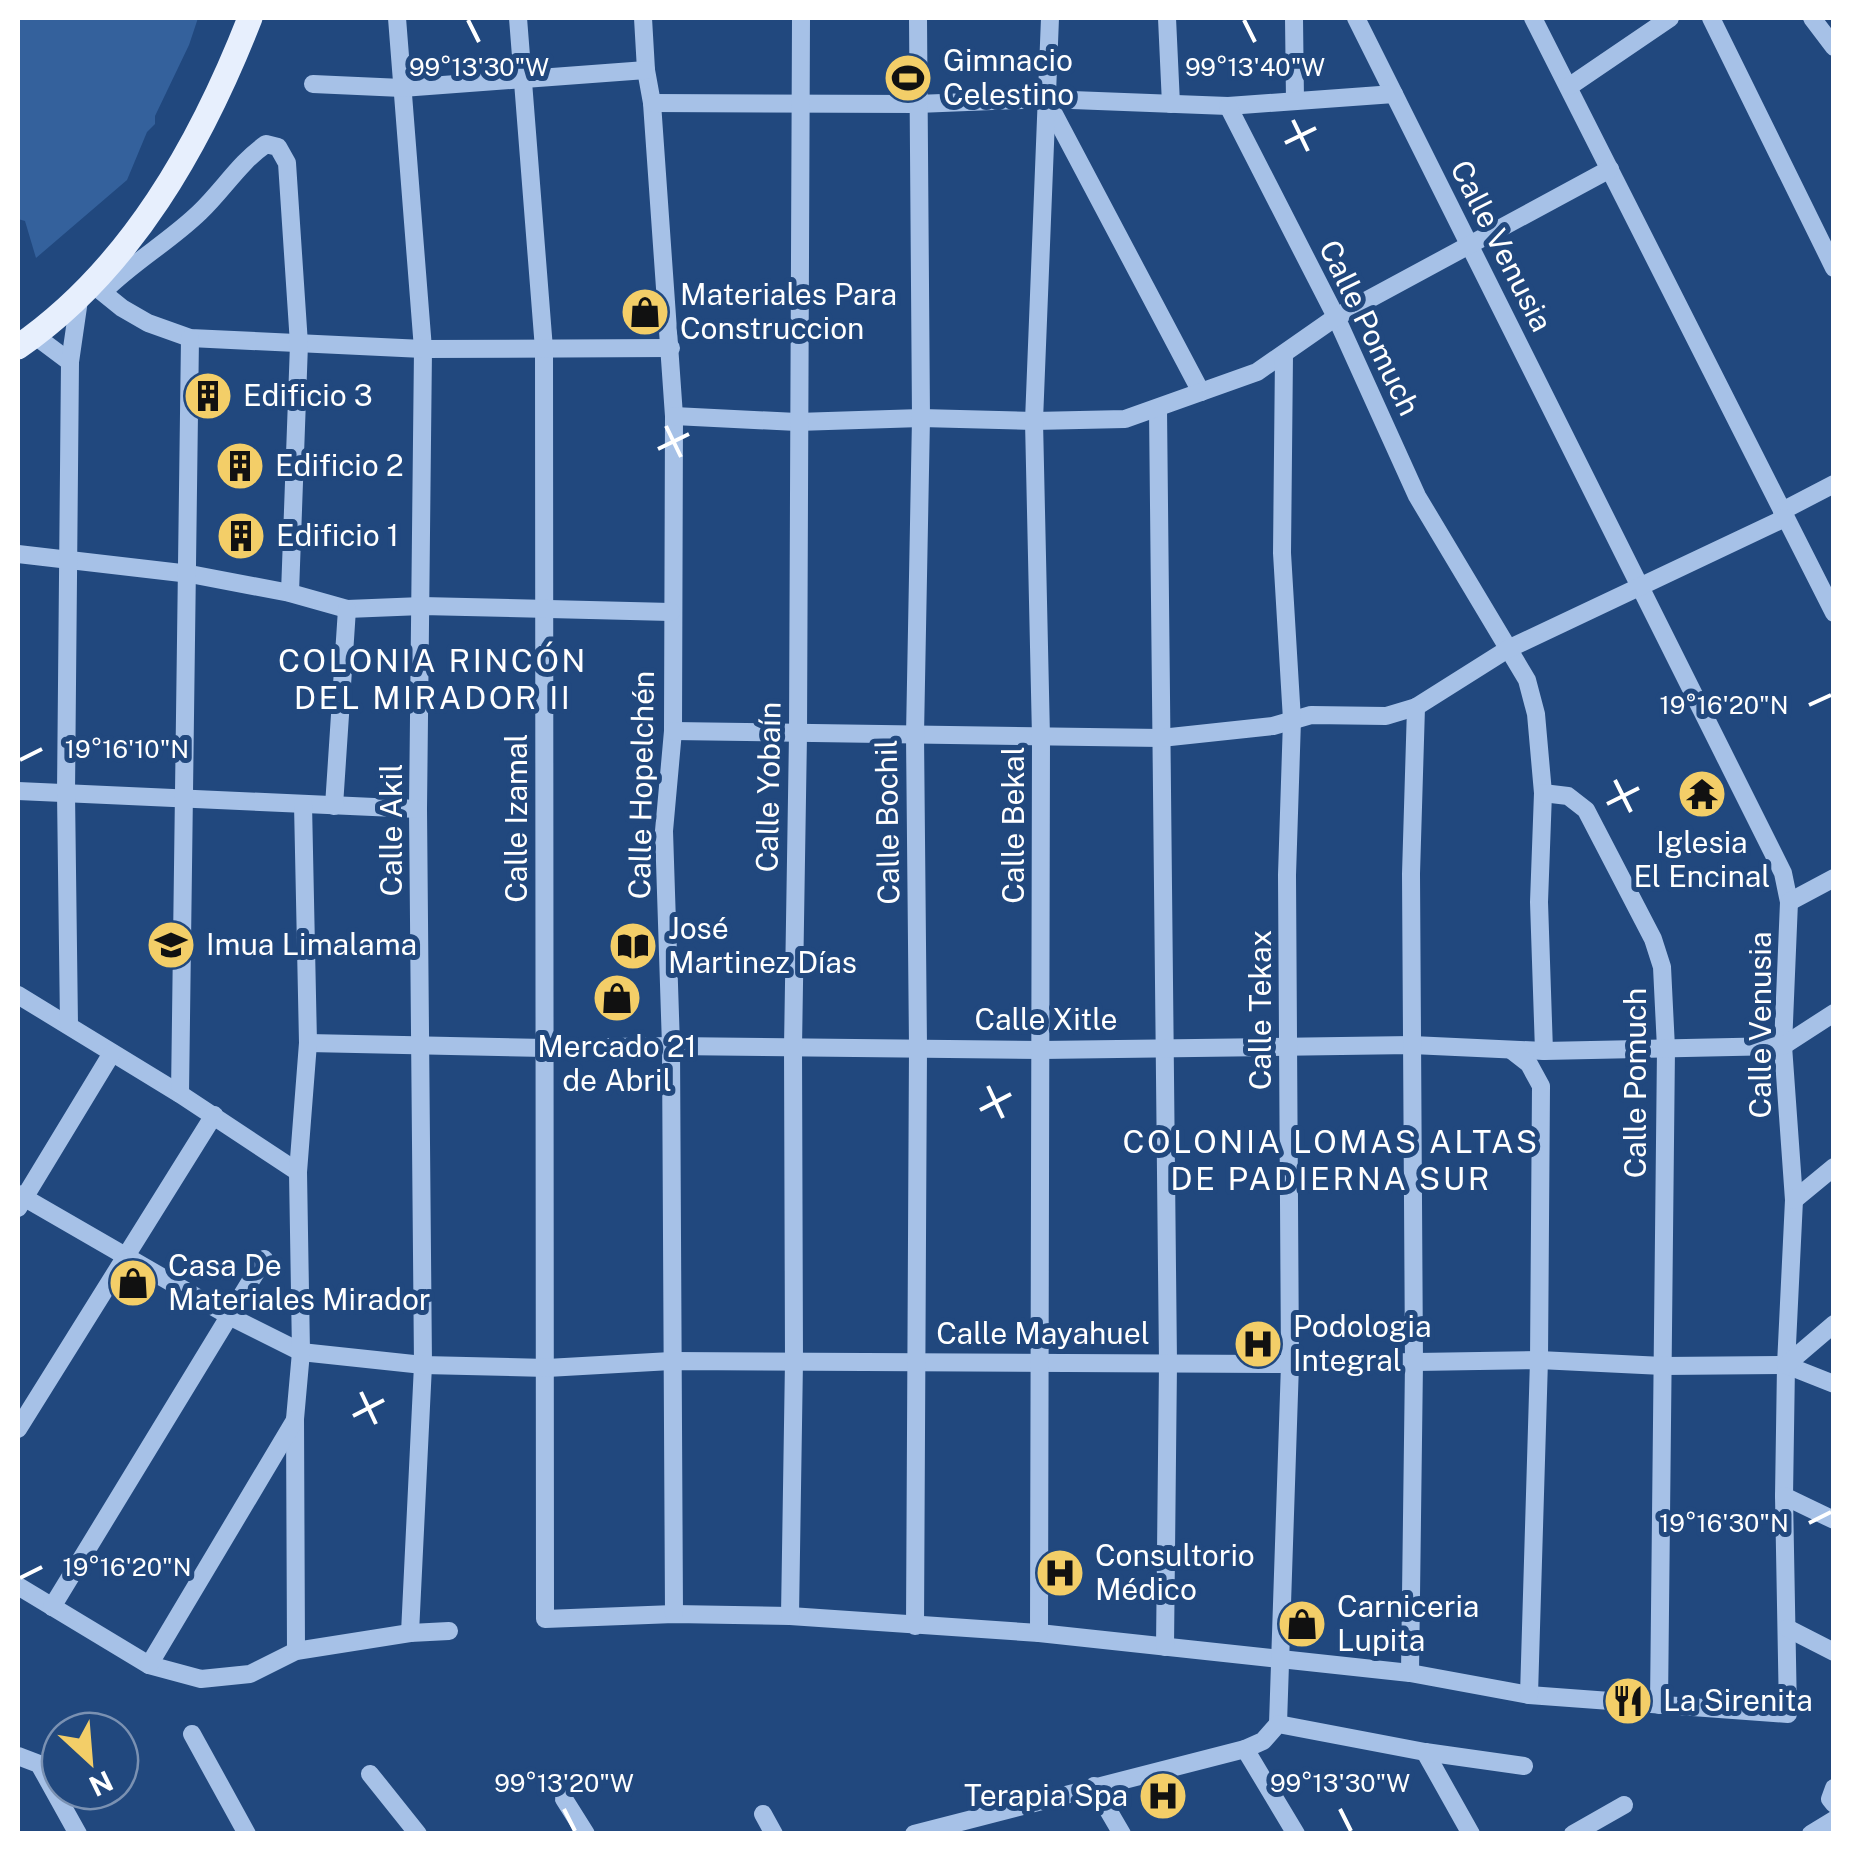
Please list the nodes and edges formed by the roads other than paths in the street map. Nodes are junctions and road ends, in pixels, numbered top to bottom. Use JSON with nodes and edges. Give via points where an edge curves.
{"nodes":[{"id":1,"x":250,"y":18,"type":"edge"},
{"id":2,"x":398,"y":18,"type":"edge"},
{"id":3,"x":518,"y":18,"type":"edge"},
{"id":4,"x":642,"y":18,"type":"edge"},
{"id":5,"x":802,"y":18,"type":"edge"},
{"id":6,"x":918,"y":18,"type":"edge"},
{"id":7,"x":1050,"y":18,"type":"edge"},
{"id":8,"x":1167,"y":18,"type":"edge"},
{"id":9,"x":1294,"y":18,"type":"edge"},
{"id":10,"x":1356,"y":18,"type":"edge"},
{"id":11,"x":1532,"y":18,"type":"edge"},
{"id":12,"x":1670,"y":18,"type":"edge"},
{"id":13,"x":1711,"y":18,"type":"edge"},
{"id":14,"x":1812,"y":18,"type":"edge"},
{"id":15,"x":1834,"y":47,"type":"edge"},
{"id":16,"x":646,"y":70,"type":"junction"},
{"id":17,"x":522,"y":80,"type":"junction"},
{"id":18,"x":313,"y":84,"type":"dead end"},
{"id":19,"x":1570,"y":86,"type":"junction"},
{"id":20,"x":402,"y":88,"type":"junction"},
{"id":21,"x":1394,"y":94,"type":"junction"},
{"id":22,"x":1046,"y":99,"type":"junction"},
{"id":23,"x":1295,"y":101,"type":"junction"},
{"id":24,"x":652,"y":103,"type":"junction"},
{"id":25,"x":802,"y":104,"type":"junction"},
{"id":26,"x":918,"y":104,"type":"junction"},
{"id":27,"x":1171,"y":104,"type":"junction"},
{"id":28,"x":1228,"y":106,"type":"junction"},
{"id":29,"x":1610,"y":169,"type":"junction"},
{"id":30,"x":1471,"y":246,"type":"junction"},
{"id":31,"x":1834,"y":268,"type":"edge"},
{"id":32,"x":91,"y":289,"type":"junction"},
{"id":33,"x":1336,"y":317,"type":"junction"},
{"id":34,"x":190,"y":338,"type":"junction"},
{"id":35,"x":26,"y":341,"type":"edge"},
{"id":36,"x":299,"y":344,"type":"junction"},
{"id":37,"x":423,"y":348,"type":"junction"},
{"id":38,"x":544,"y":348,"type":"junction"},
{"id":39,"x":671,"y":348,"type":"junction"},
{"id":40,"x":1284,"y":355,"type":"junction"},
{"id":41,"x":70,"y":362,"type":"junction"},
{"id":42,"x":1201,"y":392,"type":"junction"},
{"id":43,"x":1158,"y":409,"type":"junction"},
{"id":44,"x":674,"y":416,"type":"junction"},
{"id":45,"x":921,"y":418,"type":"junction"},
{"id":46,"x":797,"y":422,"type":"junction"},
{"id":47,"x":1034,"y":422,"type":"junction"},
{"id":48,"x":1834,"y":484,"type":"edge"},
{"id":49,"x":1784,"y":514,"type":"junction"},
{"id":50,"x":18,"y":554,"type":"edge"},
{"id":51,"x":68,"y":560,"type":"junction"},
{"id":52,"x":190,"y":574,"type":"junction"},
{"id":53,"x":1641,"y":586,"type":"junction"},
{"id":54,"x":290,"y":593,"type":"junction"},
{"id":55,"x":422,"y":606,"type":"junction"},
{"id":56,"x":347,"y":609,"type":"junction"},
{"id":57,"x":545,"y":609,"type":"junction"},
{"id":58,"x":671,"y":612,"type":"junction"},
{"id":59,"x":1834,"y":614,"type":"edge"},
{"id":60,"x":1508,"y":649,"type":"junction"},
{"id":61,"x":1416,"y":707,"type":"junction"},
{"id":62,"x":1292,"y":720,"type":"junction"},
{"id":63,"x":673,"y":731,"type":"junction"},
{"id":64,"x":914,"y":734,"type":"junction"},
{"id":65,"x":798,"y":735,"type":"junction"},
{"id":66,"x":1041,"y":737,"type":"junction"},
{"id":67,"x":1161,"y":738,"type":"junction"},
{"id":68,"x":18,"y":791,"type":"edge"},
{"id":69,"x":66,"y":793,"type":"junction"},
{"id":70,"x":1543,"y":793,"type":"junction"},
{"id":71,"x":186,"y":799,"type":"junction"},
{"id":72,"x":303,"y":804,"type":"junction"},
{"id":73,"x":334,"y":806,"type":"junction"},
{"id":74,"x":418,"y":809,"type":"junction"},
{"id":75,"x":1834,"y":878,"type":"edge"},
{"id":76,"x":1789,"y":902,"type":"junction"},
{"id":77,"x":18,"y":994,"type":"edge"},
{"id":78,"x":1834,"y":1012,"type":"edge"},
{"id":79,"x":69,"y":1025,"type":"junction"},
{"id":80,"x":308,"y":1044,"type":"junction"},
{"id":81,"x":1289,"y":1045,"type":"junction"},
{"id":82,"x":1412,"y":1045,"type":"junction"},
{"id":83,"x":421,"y":1046,"type":"junction"},
{"id":84,"x":671,"y":1046,"type":"junction"},
{"id":85,"x":1166,"y":1046,"type":"junction"},
{"id":86,"x":1784,"y":1046,"type":"junction"},
{"id":87,"x":792,"y":1047,"type":"junction"},
{"id":88,"x":918,"y":1047,"type":"junction"},
{"id":89,"x":545,"y":1048,"type":"junction"},
{"id":90,"x":1666,"y":1048,"type":"junction"},
{"id":91,"x":1041,"y":1050,"type":"junction"},
{"id":92,"x":1510,"y":1050,"type":"junction"},
{"id":93,"x":1544,"y":1051,"type":"junction"},
{"id":94,"x":112,"y":1053,"type":"junction"},
{"id":95,"x":180,"y":1094,"type":"junction"},
{"id":96,"x":214,"y":1115,"type":"junction"},
{"id":97,"x":1834,"y":1167,"type":"edge"},
{"id":98,"x":298,"y":1172,"type":"junction"},
{"id":99,"x":20,"y":1200,"type":"edge"},
{"id":100,"x":1794,"y":1200,"type":"junction"},
{"id":101,"x":125,"y":1257,"type":"junction"},
{"id":102,"x":264,"y":1259,"type":"dead end"},
{"id":103,"x":231,"y":1317,"type":"junction"},
{"id":104,"x":1834,"y":1324,"type":"edge"},
{"id":105,"x":301,"y":1352,"type":"junction"},
{"id":106,"x":1539,"y":1360,"type":"junction"},
{"id":107,"x":670,"y":1361,"type":"junction"},
{"id":108,"x":794,"y":1361,"type":"junction"},
{"id":109,"x":915,"y":1361,"type":"junction"},
{"id":110,"x":1042,"y":1362,"type":"junction"},
{"id":111,"x":1168,"y":1363,"type":"junction"},
{"id":112,"x":1414,"y":1363,"type":"junction"},
{"id":113,"x":1290,"y":1364,"type":"junction"},
{"id":114,"x":423,"y":1365,"type":"junction"},
{"id":115,"x":1663,"y":1366,"type":"junction"},
{"id":116,"x":1786,"y":1366,"type":"junction"},
{"id":117,"x":547,"y":1368,"type":"junction"},
{"id":118,"x":1834,"y":1384,"type":"edge"},
{"id":119,"x":295,"y":1419,"type":"junction"},
{"id":120,"x":18,"y":1429,"type":"edge"},
{"id":121,"x":1784,"y":1496,"type":"junction"},
{"id":122,"x":1834,"y":1520,"type":"edge"},
{"id":123,"x":18,"y":1586,"type":"edge"},
{"id":124,"x":52,"y":1607,"type":"junction"},
{"id":125,"x":674,"y":1614,"type":"junction"},
{"id":126,"x":790,"y":1616,"type":"junction"},
{"id":127,"x":914,"y":1626,"type":"junction"},
{"id":128,"x":1786,"y":1628,"type":"junction"},
{"id":129,"x":448,"y":1631,"type":"dead end"},
{"id":130,"x":410,"y":1633,"type":"junction"},
{"id":131,"x":1039,"y":1633,"type":"junction"},
{"id":132,"x":1165,"y":1646,"type":"junction"},
{"id":133,"x":296,"y":1651,"type":"junction"},
{"id":134,"x":1834,"y":1652,"type":"edge"},
{"id":135,"x":1283,"y":1660,"type":"junction"},
{"id":136,"x":148,"y":1664,"type":"junction"},
{"id":137,"x":1410,"y":1673,"type":"junction"},
{"id":138,"x":1529,"y":1696,"type":"junction"},
{"id":139,"x":1659,"y":1705,"type":"junction"},
{"id":140,"x":1278,"y":1724,"type":"junction"},
{"id":141,"x":192,"y":1734,"type":"dead end"},
{"id":142,"x":1246,"y":1749,"type":"junction"},
{"id":143,"x":1424,"y":1752,"type":"junction"},
{"id":144,"x":18,"y":1756,"type":"edge"},
{"id":145,"x":1524,"y":1766,"type":"dead end"},
{"id":146,"x":370,"y":1774,"type":"dead end"},
{"id":147,"x":1094,"y":1786,"type":"junction"},
{"id":148,"x":564,"y":1800,"type":"dead end"},
{"id":149,"x":1624,"y":1805,"type":"dead end"},
{"id":150,"x":763,"y":1814,"type":"dead end"},
{"id":151,"x":1834,"y":1820,"type":"edge"},
{"id":152,"x":941,"y":1830,"type":"edge"},
{"id":153,"x":78,"y":1834,"type":"edge"},
{"id":154,"x":248,"y":1834,"type":"edge"},
{"id":155,"x":418,"y":1834,"type":"edge"},
{"id":156,"x":586,"y":1834,"type":"edge"},
{"id":157,"x":774,"y":1834,"type":"edge"},
{"id":158,"x":914,"y":1834,"type":"edge"},
{"id":159,"x":1122,"y":1834,"type":"edge"},
{"id":160,"x":1296,"y":1834,"type":"edge"},
{"id":161,"x":1471,"y":1834,"type":"edge"},
{"id":162,"x":1574,"y":1834,"type":"edge"},
{"id":163,"x":1811,"y":1834,"type":"edge"}],
"edges":[{"from":1,"to":32,"type":"main road","via":[[178,169]]},
{"from":2,"to":20,"type":"street","name":"Calle Akil"},
{"from":3,"to":17,"type":"street","name":"Calle Izamal"},
{"from":4,"to":16,"type":"street","name":"Calle Hopelchén"},
{"from":5,"to":25,"type":"street","name":"Calle Yobaín"},
{"from":6,"to":26,"type":"street","name":"Calle Bochil"},
{"from":7,"to":22,"type":"street","name":"Calle Bekal"},
{"from":8,"to":27,"type":"street"},
{"from":9,"to":23,"type":"street"},
{"from":10,"to":21,"type":"street","name":"Calle Venusia"},
{"from":11,"to":19,"type":"street"},
{"from":12,"to":19,"type":"street"},
{"from":13,"to":31,"type":"street"},
{"from":14,"to":15,"type":"street"},
{"from":16,"to":17,"type":"street"},
{"from":16,"to":24,"type":"street","name":"Calle Hopelchén"},
{"from":17,"to":20,"type":"street"},
{"from":17,"to":38,"type":"street","name":"Calle Izamal"},
{"from":18,"to":20,"type":"street"},
{"from":19,"to":29,"type":"street"},
{"from":20,"to":37,"type":"street","name":"Calle Akil"},
{"from":21,"to":23,"type":"street"},
{"from":21,"to":30,"type":"street","name":"Calle Venusia"},
{"from":22,"to":26,"type":"street"},
{"from":22,"to":27,"type":"street"},
{"from":22,"to":42,"type":"street"},
{"from":22,"to":47,"type":"street","name":"Calle Bekal"},
{"from":23,"to":28,"type":"street"},
{"from":24,"to":25,"type":"street"},
{"from":24,"to":39,"type":"street","name":"Calle Hopelchén"},
{"from":25,"to":26,"type":"street"},
{"from":25,"to":46,"type":"street","name":"Calle Yobaín"},
{"from":26,"to":45,"type":"street","name":"Calle Bochil"},
{"from":27,"to":28,"type":"street"},
{"from":28,"to":33,"type":"street","name":"Calle Pomuch"},
{"from":29,"to":30,"type":"street"},
{"from":29,"to":49,"type":"street"},
{"from":30,"to":33,"type":"street"},
{"from":30,"to":53,"type":"street","name":"Calle Venusia"},
{"from":32,"to":34,"type":"street","via":[[148,323]]},
{"from":32,"to":35,"type":"main road"},
{"from":32,"to":36,"type":"street","via":[[168,240],[253,153],[266,144],[278,147],[287,163]]},
{"from":32,"to":41,"type":"street"},
{"from":33,"to":40,"type":"street"},
{"from":33,"to":60,"type":"street","name":"Calle Pomuch","via":[[1418,496]]},
{"from":34,"to":36,"type":"street"},
{"from":34,"to":52,"type":"street"},
{"from":35,"to":41,"type":"street"},
{"from":36,"to":37,"type":"street"},
{"from":36,"to":54,"type":"street"},
{"from":37,"to":38,"type":"street"},
{"from":37,"to":55,"type":"street","name":"Calle Akil"},
{"from":38,"to":39,"type":"street"},
{"from":38,"to":57,"type":"street","name":"Calle Izamal"},
{"from":39,"to":44,"type":"street","name":"Calle Hopelchén"},
{"from":40,"to":42,"type":"street"},
{"from":40,"to":62,"type":"street","name":"Calle Tekax","via":[[1282,553]]},
{"from":41,"to":51,"type":"street"},
{"from":42,"to":43,"type":"street"},
{"from":43,"to":47,"type":"street","via":[[1125,419]]},
{"from":43,"to":67,"type":"street"},
{"from":44,"to":46,"type":"street"},
{"from":44,"to":58,"type":"street","name":"Calle Hopelchén"},
{"from":45,"to":46,"type":"street"},
{"from":45,"to":47,"type":"street"},
{"from":45,"to":64,"type":"street","name":"Calle Bochil"},
{"from":46,"to":65,"type":"street","name":"Calle Yobaín"},
{"from":47,"to":66,"type":"street","name":"Calle Bekal"},
{"from":48,"to":49,"type":"street"},
{"from":49,"to":53,"type":"street"},
{"from":49,"to":59,"type":"street"},
{"from":50,"to":51,"type":"street"},
{"from":51,"to":52,"type":"street"},
{"from":51,"to":69,"type":"street"},
{"from":52,"to":54,"type":"street"},
{"from":52,"to":71,"type":"street"},
{"from":53,"to":60,"type":"street"},
{"from":53,"to":76,"type":"street","name":"Calle Venusia","via":[[1783,873]]},
{"from":54,"to":56,"type":"street"},
{"from":55,"to":56,"type":"street"},
{"from":55,"to":57,"type":"street"},
{"from":55,"to":74,"type":"street","name":"Calle Akil"},
{"from":56,"to":73,"type":"street"},
{"from":57,"to":58,"type":"street"},
{"from":57,"to":89,"type":"street","name":"Calle Izamal"},
{"from":58,"to":63,"type":"street","name":"Calle Hopelchén"},
{"from":60,"to":61,"type":"street"},
{"from":60,"to":70,"type":"street","name":"Calle Pomuch","via":[[1527,680],[1536,714]]},
{"from":61,"to":62,"type":"street","via":[[1386,716]]},
{"from":61,"to":82,"type":"street"},
{"from":62,"to":67,"type":"street"},
{"from":62,"to":81,"type":"street","name":"Calle Tekax"},
{"from":63,"to":65,"type":"street"},
{"from":63,"to":84,"type":"street","name":"Calle Hopelchén","via":[[664,831]]},
{"from":64,"to":65,"type":"street"},
{"from":64,"to":66,"type":"street"},
{"from":64,"to":88,"type":"street","name":"Calle Bochil"},
{"from":65,"to":87,"type":"street","name":"Calle Yobaín"},
{"from":66,"to":67,"type":"street"},
{"from":66,"to":91,"type":"street","name":"Calle Bekal"},
{"from":67,"to":85,"type":"street"},
{"from":68,"to":69,"type":"street"},
{"from":69,"to":71,"type":"street"},
{"from":69,"to":79,"type":"street"},
{"from":70,"to":90,"type":"street","name":"Calle Pomuch","via":[[1568,796],[1586,810],[1653,939],[1662,968]]},
{"from":70,"to":93,"type":"street"},
{"from":71,"to":72,"type":"street"},
{"from":71,"to":95,"type":"street"},
{"from":72,"to":73,"type":"street"},
{"from":72,"to":80,"type":"street"},
{"from":73,"to":74,"type":"street"},
{"from":74,"to":83,"type":"street","name":"Calle Akil"},
{"from":75,"to":76,"type":"street"},
{"from":76,"to":86,"type":"street","name":"Calle Venusia"},
{"from":77,"to":79,"type":"street"},
{"from":78,"to":86,"type":"street"},
{"from":79,"to":94,"type":"street"},
{"from":80,"to":83,"type":"street","name":"Calle Xitle"},
{"from":80,"to":98,"type":"street"},
{"from":81,"to":82,"type":"street","name":"Calle Xitle"},
{"from":81,"to":85,"type":"street","name":"Calle Xitle"},
{"from":81,"to":113,"type":"street","name":"Calle Tekax"},
{"from":82,"to":92,"type":"street","name":"Calle Xitle"},
{"from":82,"to":112,"type":"street"},
{"from":83,"to":89,"type":"street","name":"Calle Xitle"},
{"from":83,"to":114,"type":"street","name":"Calle Akil"},
{"from":84,"to":87,"type":"street","name":"Calle Xitle"},
{"from":84,"to":89,"type":"street","name":"Calle Xitle"},
{"from":84,"to":107,"type":"street","name":"Calle Hopelchén"},
{"from":85,"to":91,"type":"street","name":"Calle Xitle"},
{"from":85,"to":111,"type":"street"},
{"from":86,"to":90,"type":"street","name":"Calle Xitle"},
{"from":86,"to":100,"type":"street","name":"Calle Venusia"},
{"from":87,"to":88,"type":"street","name":"Calle Xitle"},
{"from":87,"to":108,"type":"street","name":"Calle Yobaín"},
{"from":88,"to":91,"type":"street","name":"Calle Xitle"},
{"from":88,"to":109,"type":"street","name":"Calle Bochil"},
{"from":89,"to":117,"type":"street","name":"Calle Izamal"},
{"from":90,"to":93,"type":"street","name":"Calle Xitle"},
{"from":90,"to":115,"type":"street","name":"Calle Pomuch"},
{"from":91,"to":110,"type":"street","name":"Calle Bekal"},
{"from":92,"to":93,"type":"street","name":"Calle Xitle"},
{"from":92,"to":106,"type":"street","via":[[1529,1064],[1541,1086]]},
{"from":94,"to":95,"type":"street"},
{"from":94,"to":99,"type":"street"},
{"from":95,"to":96,"type":"street"},
{"from":96,"to":98,"type":"street"},
{"from":96,"to":101,"type":"street"},
{"from":97,"to":100,"type":"street"},
{"from":98,"to":105,"type":"street"},
{"from":99,"to":101,"type":"street"},
{"from":100,"to":116,"type":"street","name":"Calle Venusia"},
{"from":101,"to":103,"type":"street"},
{"from":101,"to":120,"type":"street"},
{"from":102,"to":103,"type":"street"},
{"from":103,"to":105,"type":"street"},
{"from":103,"to":124,"type":"street"},
{"from":104,"to":116,"type":"street"},
{"from":105,"to":114,"type":"street","name":"Calle Mayahuel"},
{"from":105,"to":119,"type":"street"},
{"from":106,"to":112,"type":"street","name":"Calle Mayahuel"},
{"from":106,"to":115,"type":"street","name":"Calle Mayahuel"},
{"from":106,"to":138,"type":"street"},
{"from":107,"to":108,"type":"street","name":"Calle Mayahuel"},
{"from":107,"to":117,"type":"street","name":"Calle Mayahuel"},
{"from":107,"to":125,"type":"street","name":"Calle Hopelchén"},
{"from":108,"to":109,"type":"street","name":"Calle Mayahuel"},
{"from":108,"to":126,"type":"street","name":"Calle Yobaín"},
{"from":109,"to":110,"type":"street","name":"Calle Mayahuel"},
{"from":109,"to":127,"type":"street","name":"Calle Bochil"},
{"from":110,"to":111,"type":"street","name":"Calle Mayahuel"},
{"from":110,"to":131,"type":"street","name":"Calle Bekal"},
{"from":111,"to":113,"type":"street","name":"Calle Mayahuel"},
{"from":111,"to":132,"type":"street"},
{"from":112,"to":113,"type":"street","name":"Calle Mayahuel"},
{"from":112,"to":137,"type":"street"},
{"from":113,"to":135,"type":"street","name":"Calle Tekax"},
{"from":114,"to":117,"type":"street","name":"Calle Mayahuel"},
{"from":114,"to":130,"type":"street","name":"Calle Akil"},
{"from":115,"to":116,"type":"street","name":"Calle Mayahuel"},
{"from":115,"to":139,"type":"street","name":"Calle Pomuch"},
{"from":116,"to":118,"type":"street"},
{"from":116,"to":121,"type":"street","name":"Calle Venusia"},
{"from":117,"to":125,"type":"street","name":"Calle Izamal","via":[[546,1620]]},
{"from":119,"to":133,"type":"street"},
{"from":119,"to":136,"type":"street"},
{"from":121,"to":122,"type":"street"},
{"from":121,"to":128,"type":"street","name":"Calle Venusia"},
{"from":123,"to":124,"type":"street"},
{"from":124,"to":136,"type":"street"},
{"from":125,"to":126,"type":"street"},
{"from":126,"to":127,"type":"street"},
{"from":127,"to":131,"type":"street"},
{"from":128,"to":134,"type":"street"},
{"from":128,"to":139,"type":"street","name":"Calle Venusia","via":[[1788,1714]]},
{"from":129,"to":130,"type":"street"},
{"from":130,"to":133,"type":"street"},
{"from":131,"to":132,"type":"street"},
{"from":132,"to":135,"type":"street"},
{"from":133,"to":136,"type":"street","via":[[250,1674],[202,1679]]},
{"from":135,"to":137,"type":"street"},
{"from":135,"to":140,"type":"street","name":"Calle Tekax"},
{"from":137,"to":138,"type":"street"},
{"from":138,"to":139,"type":"street"},
{"from":140,"to":142,"type":"street"},
{"from":140,"to":143,"type":"street"},
{"from":141,"to":154,"type":"street"},
{"from":142,"to":147,"type":"street"},
{"from":142,"to":160,"type":"street"},
{"from":143,"to":145,"type":"street"},
{"from":143,"to":161,"type":"street"},
{"from":144,"to":153,"type":"street","via":[[38,1764]]},
{"from":146,"to":155,"type":"street"},
{"from":147,"to":152,"type":"street"},
{"from":147,"to":159,"type":"street"},
{"from":148,"to":156,"type":"street"},
{"from":149,"to":162,"type":"street"},
{"from":150,"to":157,"type":"street"},
{"from":151,"to":163,"type":"street"},
{"from":152,"to":158,"type":"street"}]}
